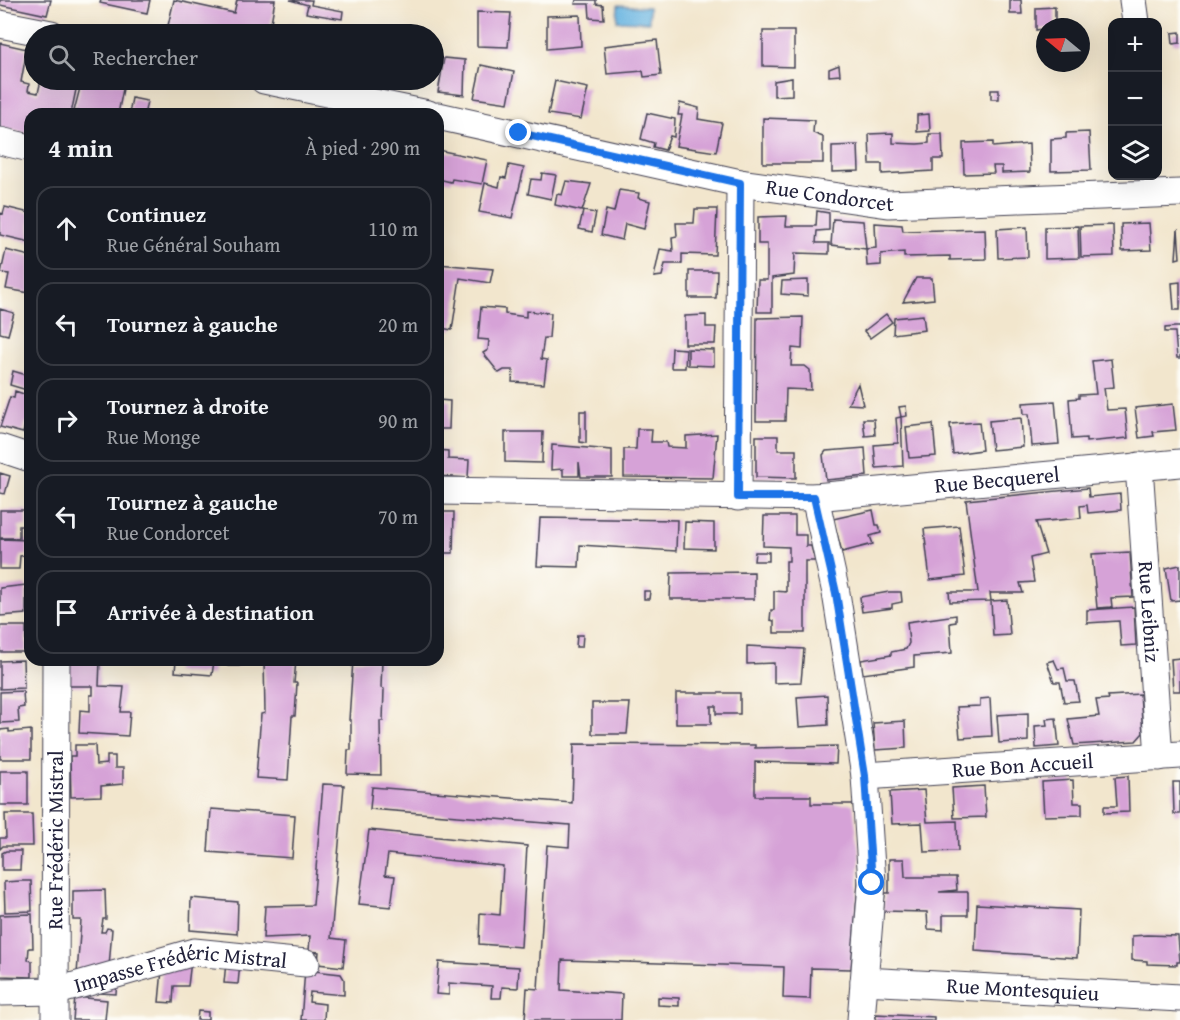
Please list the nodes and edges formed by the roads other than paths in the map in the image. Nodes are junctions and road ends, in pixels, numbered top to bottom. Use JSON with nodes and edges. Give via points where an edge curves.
{"nodes":[{"id":1,"x":1133,"y":0,"type":"edge"},
{"id":2,"x":1135,"y":18,"type":"edge"},
{"id":3,"x":0,"y":24,"type":"edge"},
{"id":4,"x":24,"y":29,"type":"edge"},
{"id":5,"x":312,"y":90,"type":"edge"},
{"id":6,"x":399,"y":108,"type":"edge"},
{"id":7,"x":444,"y":117,"type":"edge"},
{"id":8,"x":0,"y":141,"type":"edge"},
{"id":9,"x":24,"y":147,"type":"edge"},
{"id":10,"x":740,"y":183,"type":"junction"},
{"id":11,"x":1164,"y":188,"type":"edge"},
{"id":12,"x":0,"y":448,"type":"edge"},
{"id":13,"x":24,"y":456,"type":"edge"},
{"id":14,"x":1180,"y":463,"type":"edge"},
{"id":15,"x":1138,"y":466,"type":"junction"},
{"id":16,"x":444,"y":491,"type":"edge"},
{"id":17,"x":738,"y":497,"type":"junction"},
{"id":18,"x":814,"y":497,"type":"junction"},
{"id":19,"x":56,"y":666,"type":"edge"},
{"id":20,"x":1170,"y":756,"type":"edge"},
{"id":21,"x":865,"y":776,"type":"junction"},
{"id":22,"x":306,"y":963,"type":"dead end"},
{"id":23,"x":864,"y":981,"type":"junction"},
{"id":24,"x":57,"y":991,"type":"junction"},
{"id":25,"x":0,"y":992,"type":"edge"},
{"id":26,"x":1180,"y":998,"type":"edge"},
{"id":27,"x":55,"y":1020,"type":"edge"},
{"id":28,"x":861,"y":1020,"type":"edge"}],
"edges":[{"from":1,"to":2,"type":"street"},
{"from":3,"to":4,"type":"street"},
{"from":5,"to":6,"type":"street"},
{"from":7,"to":10,"type":"street","name":"Rue Condorcet"},
{"from":8,"to":9,"type":"street"},
{"from":10,"to":11,"type":"street","name":"Rue Condorcet","via":[[888,204]]},
{"from":10,"to":17,"type":"street"},
{"from":12,"to":13,"type":"street"},
{"from":14,"to":15,"type":"street","name":"Rue Becquerel"},
{"from":15,"to":18,"type":"street","name":"Rue Becquerel"},
{"from":15,"to":20,"type":"street","name":"Rue Leibniz"},
{"from":16,"to":17,"type":"street","name":"Rue Becquerel"},
{"from":17,"to":18,"type":"street","name":"Rue Becquerel"},
{"from":18,"to":21,"type":"street","via":[[836,593]]},
{"from":19,"to":24,"type":"street","name":"Rue Frédéric Mistral"},
{"from":20,"to":21,"type":"street","name":"Rue Bon Accueil"},
{"from":21,"to":23,"type":"street","via":[[872,883]]},
{"from":22,"to":24,"type":"street","name":"Impasse Frédéric Mistral","via":[[194,952]]},
{"from":23,"to":26,"type":"street","name":"Rue Montesquieu"},
{"from":23,"to":28,"type":"street"},
{"from":24,"to":25,"type":"street","name":"Impasse Frédéric Mistral"},
{"from":24,"to":27,"type":"street","name":"Rue Frédéric Mistral"}]}
